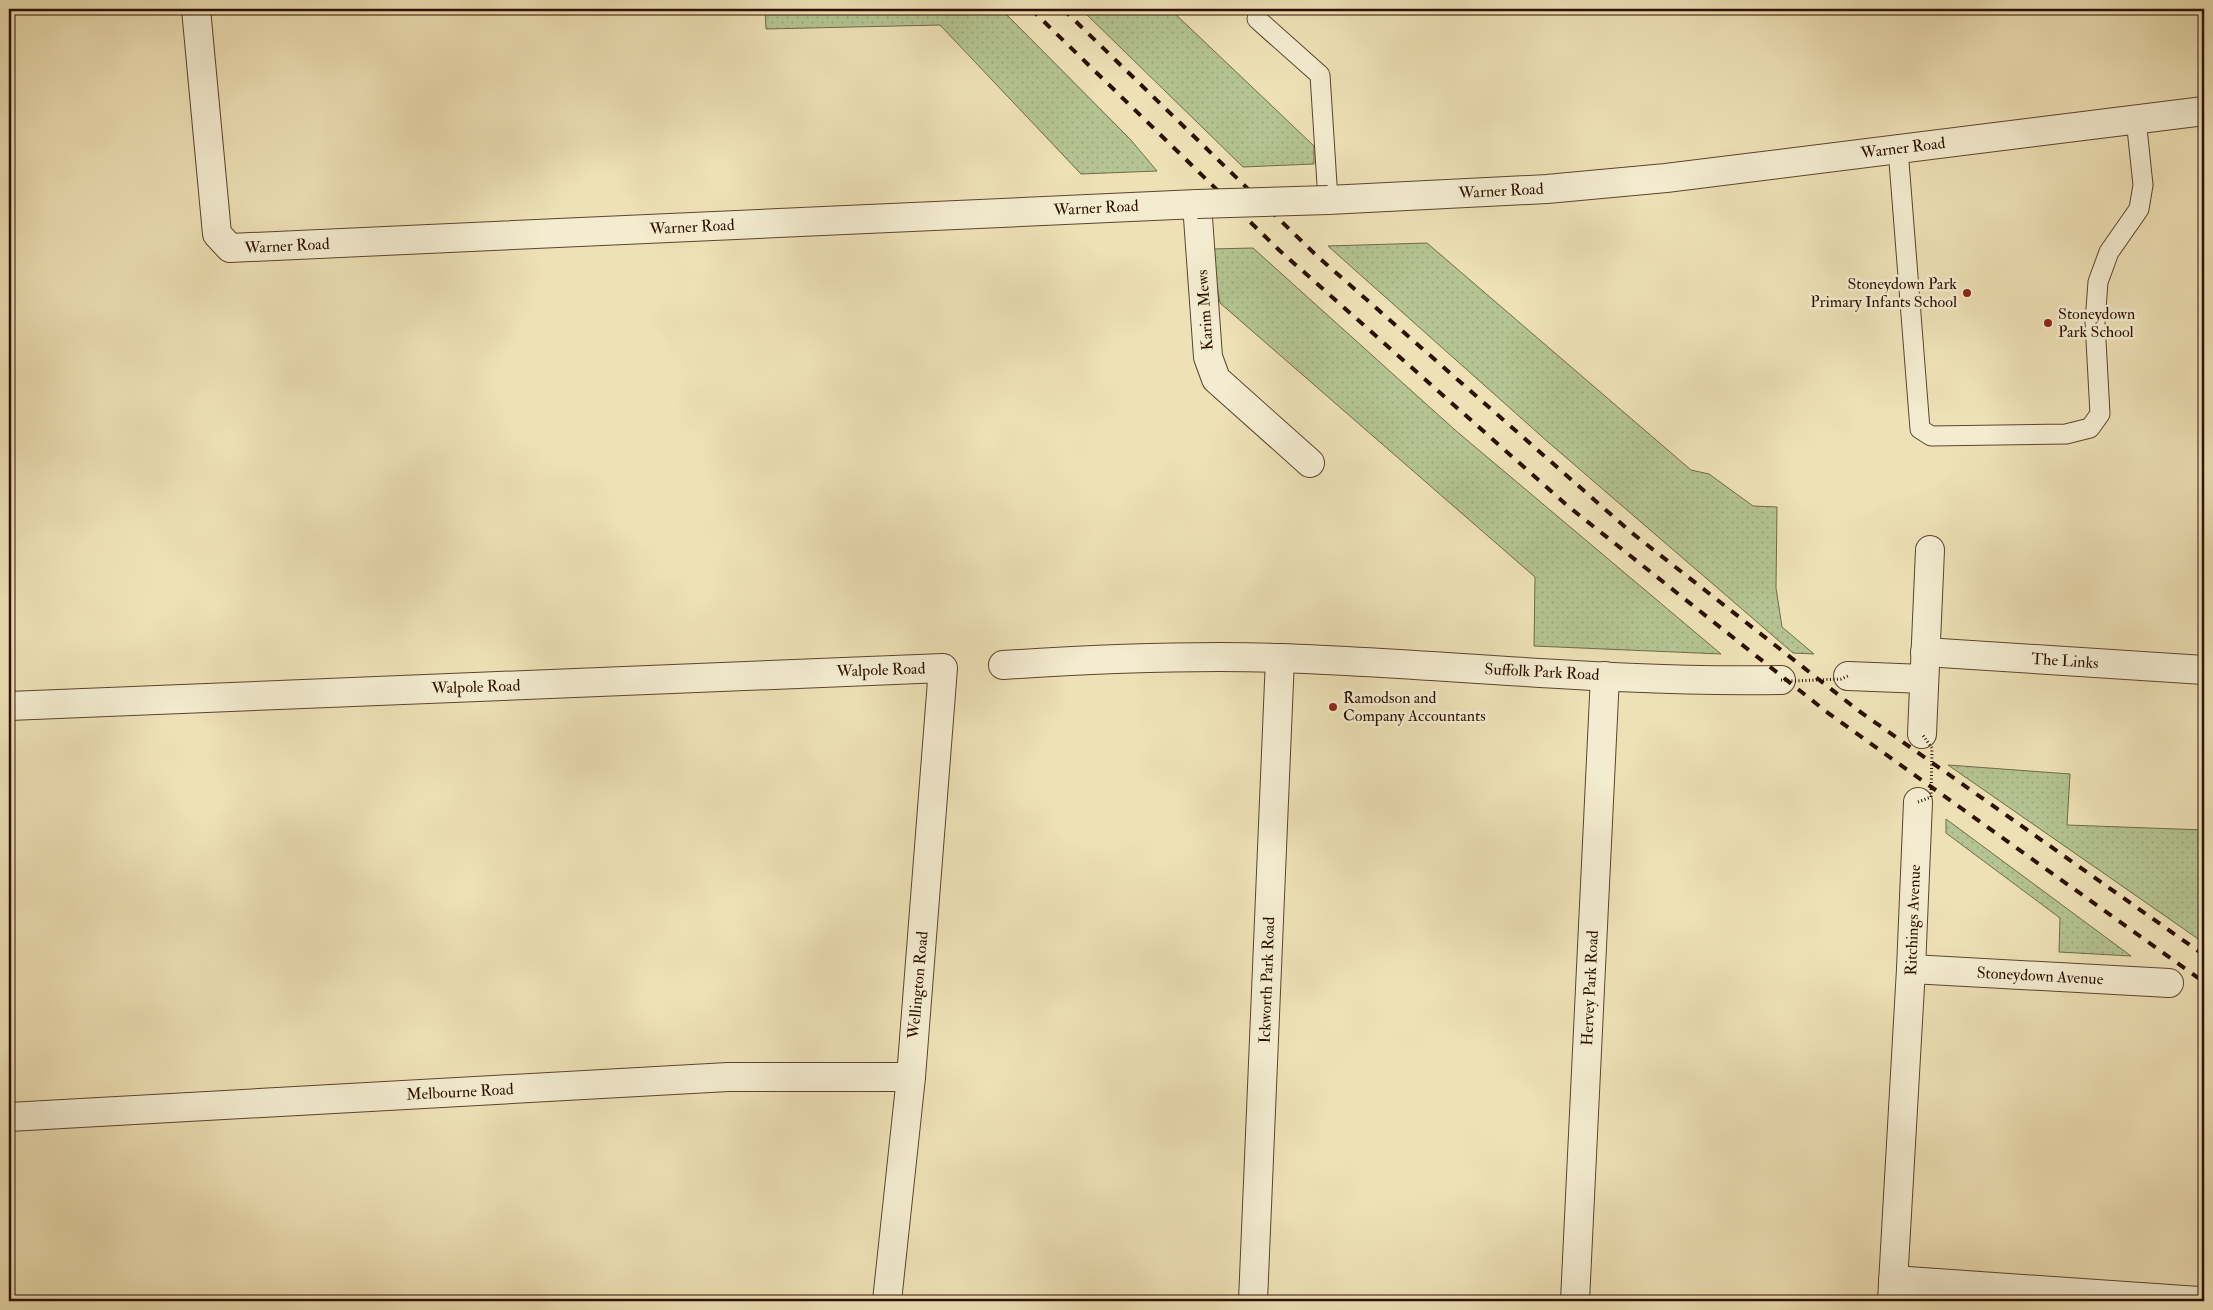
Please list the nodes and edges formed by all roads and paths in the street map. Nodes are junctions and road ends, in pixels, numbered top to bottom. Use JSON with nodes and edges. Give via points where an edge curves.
{"nodes":[{"id":1,"x":196,"y":9,"type":"edge"},
{"id":2,"x":1258,"y":19,"type":"dead end"},
{"id":3,"x":2204,"y":111,"type":"edge"},
{"id":4,"x":2136,"y":119,"type":"junction"},
{"id":5,"x":1898,"y":149,"type":"junction"},
{"id":6,"x":1328,"y":200,"type":"junction"},
{"id":7,"x":1197,"y":204,"type":"junction"},
{"id":8,"x":1310,"y":463,"type":"dead end"},
{"id":9,"x":1930,"y":550,"type":"dead end"},
{"id":10,"x":1280,"y":658,"type":"junction"},
{"id":11,"x":1003,"y":665,"type":"dead end"},
{"id":12,"x":1924,"y":666,"type":"junction"},
{"id":13,"x":943,"y":668,"type":"joint"},
{"id":14,"x":2204,"y":670,"type":"edge"},
{"id":15,"x":1605,"y":676,"type":"junction"},
{"id":16,"x":1848,"y":676,"type":"joint"},
{"id":17,"x":1781,"y":680,"type":"joint"},
{"id":18,"x":9,"y":706,"type":"edge"},
{"id":19,"x":1922,"y":734,"type":"joint"},
{"id":20,"x":1918,"y":802,"type":"joint"},
{"id":21,"x":1911,"y":969,"type":"junction"},
{"id":22,"x":2169,"y":983,"type":"dead end"},
{"id":23,"x":910,"y":1077,"type":"junction"},
{"id":24,"x":9,"y":1117,"type":"edge"},
{"id":25,"x":1893,"y":1291,"type":"edge"},
{"id":26,"x":887,"y":1301,"type":"edge"},
{"id":27,"x":1253,"y":1301,"type":"edge"},
{"id":28,"x":1575,"y":1301,"type":"edge"},
{"id":29,"x":2199,"y":1301,"type":"edge"}],
"edges":[{"from":1,"to":7,"type":"street","name":"Warner Road","via":[[217,234],[230,248]]},
{"from":2,"to":6,"type":"lane","via":[[1320,75]]},
{"from":3,"to":4,"type":"street","name":"Warner Road"},
{"from":4,"to":5,"type":"street","name":"Warner Road"},
{"from":4,"to":5,"type":"lane","via":[[2143,185],[2139,210],[2109,252],[2098,282],[2095,322],[2100,414],[2090,428],[2066,434],[1931,436],[1920,429]]},
{"from":5,"to":6,"type":"street","name":"Warner Road","via":[[1557,188]]},
{"from":6,"to":7,"type":"street","name":"Warner Road","bridge":true},
{"from":7,"to":8,"type":"street","name":"Karim Mews","via":[[1208,357],[1216,379]]},
{"from":9,"to":12,"type":"street"},
{"from":10,"to":11,"type":"street","name":"Suffolk Park Road","via":[[1159,657]]},
{"from":10,"to":15,"type":"street","name":"Suffolk Park Road"},
{"from":10,"to":27,"type":"street","name":"Ickworth Park Road"},
{"from":12,"to":14,"type":"street","name":"The Links"},
{"from":12,"to":16,"type":"street"},
{"from":12,"to":19,"type":"street"},
{"from":13,"to":18,"type":"street","name":"Walpole Road"},
{"from":13,"to":23,"type":"street","name":"Wellington Road"},
{"from":15,"to":17,"type":"street","name":"Suffolk Park Road","via":[[1695,681]]},
{"from":15,"to":28,"type":"street","name":"Hervey Park Road"},
{"from":16,"to":17,"type":"path","bridge":true,"via":[[1841,679]]},
{"from":19,"to":20,"type":"path","bridge":true,"via":[[1932,748],[1930,797]]},
{"from":20,"to":21,"type":"street","name":"Ritchings Avenue"},
{"from":21,"to":22,"type":"street","name":"Stoneydown Avenue"},
{"from":21,"to":25,"type":"street","name":"Ritchings Avenue"},
{"from":23,"to":24,"type":"street","name":"Melbourne Road","via":[[728,1078]]},
{"from":23,"to":26,"type":"street","name":"Wellington Road"},
{"from":25,"to":29,"type":"street"}]}
